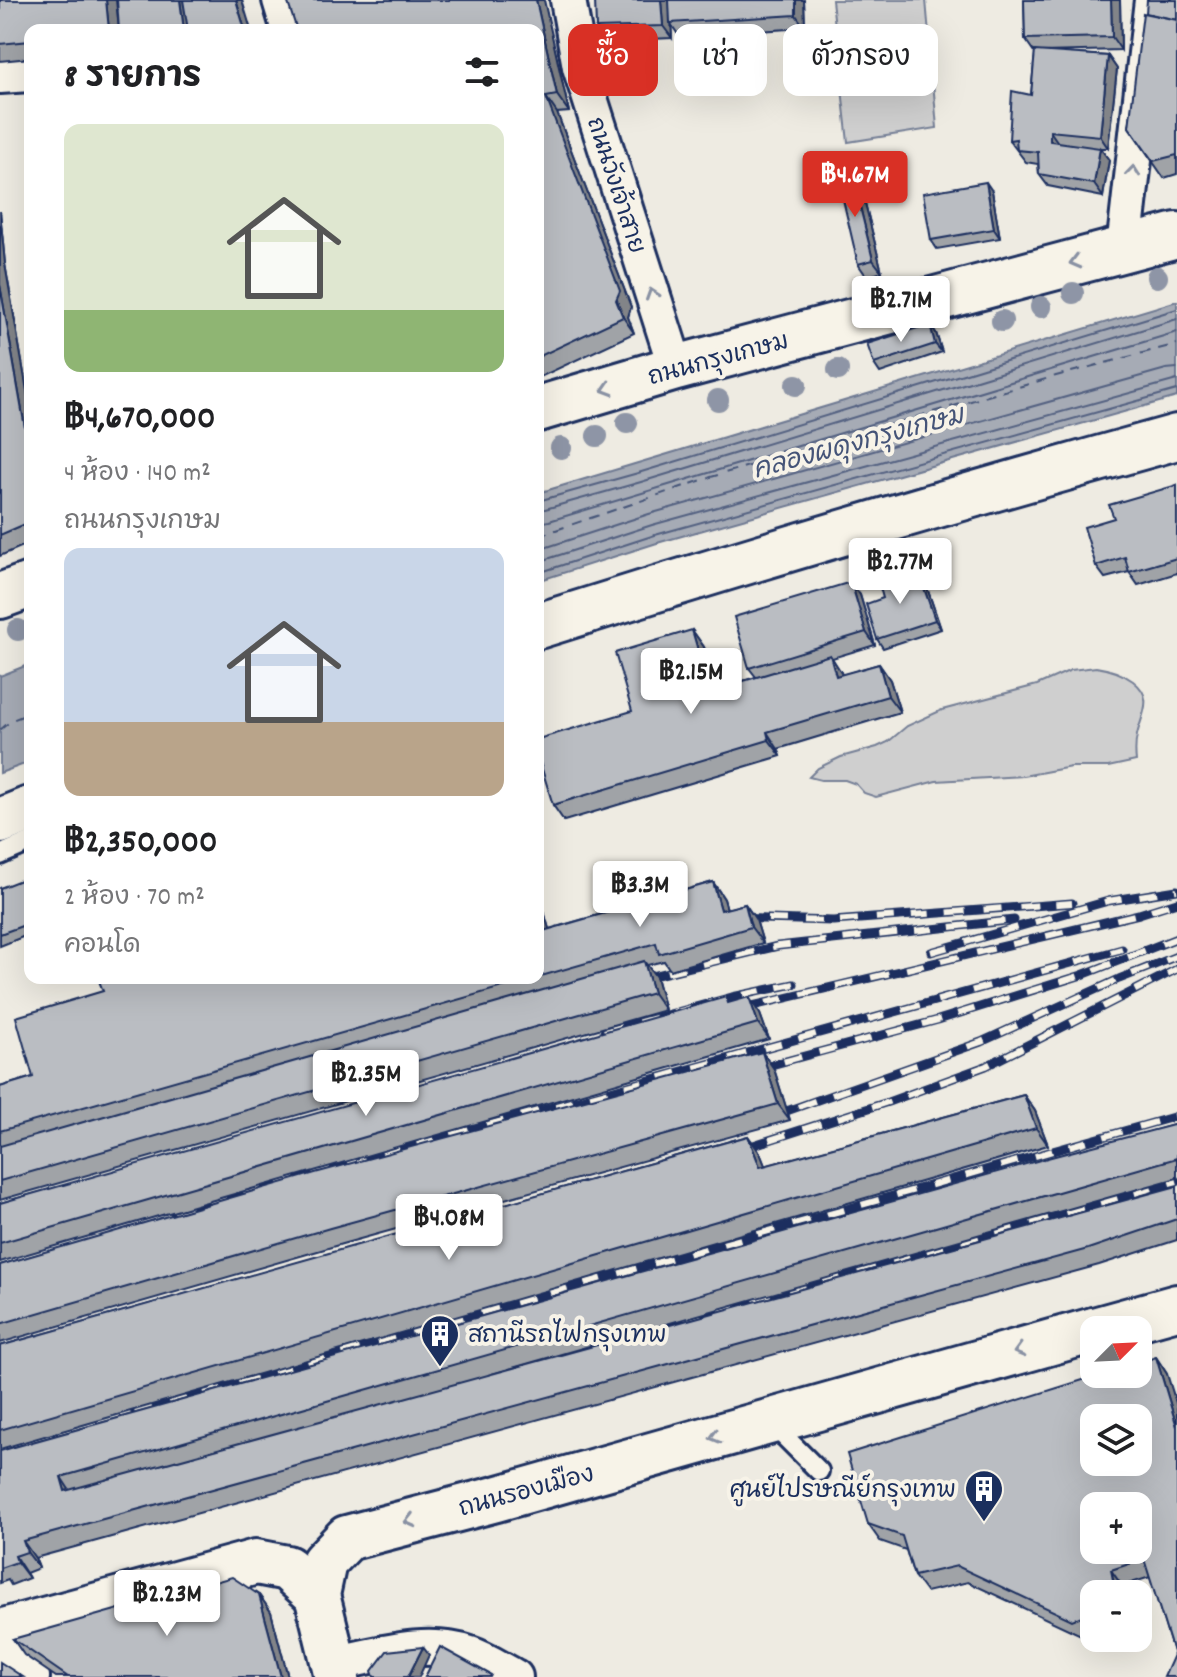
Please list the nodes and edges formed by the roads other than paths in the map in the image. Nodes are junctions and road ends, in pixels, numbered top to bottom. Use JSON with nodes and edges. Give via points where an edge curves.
{"nodes":[{"id":1,"x":280,"y":0,"type":"edge"},
{"id":2,"x":568,"y":0,"type":"edge"},
{"id":3,"x":1152,"y":0,"type":"edge"},
{"id":4,"x":287,"y":24,"type":"edge"},
{"id":5,"x":24,"y":74,"type":"edge"},
{"id":6,"x":0,"y":76,"type":"edge"},
{"id":7,"x":1177,"y":235,"type":"edge"},
{"id":8,"x":1124,"y":249,"type":"junction"},
{"id":9,"x":676,"y":368,"type":"junction"},
{"id":10,"x":544,"y":407,"type":"edge"},
{"id":11,"x":1177,"y":437,"type":"edge"},
{"id":12,"x":24,"y":587,"type":"edge"},
{"id":13,"x":0,"y":596,"type":"edge"},
{"id":14,"x":544,"y":624,"type":"edge"},
{"id":15,"x":24,"y":811,"type":"edge"},
{"id":16,"x":0,"y":821,"type":"edge"},
{"id":17,"x":24,"y":845,"type":"edge"},
{"id":18,"x":0,"y":855,"type":"edge"},
{"id":19,"x":1177,"y":1307,"type":"edge"},
{"id":20,"x":1145,"y":1316,"type":"edge"},
{"id":21,"x":1080,"y":1334,"type":"edge"},
{"id":22,"x":771,"y":1422,"type":"junction"},
{"id":23,"x":819,"y":1471,"type":"dead end"},
{"id":24,"x":317,"y":1595,"type":"junction"},
{"id":25,"x":0,"y":1632,"type":"edge"},
{"id":26,"x":0,"y":1656,"type":"edge"},
{"id":27,"x":335,"y":1670,"type":"edge"},
{"id":28,"x":32,"y":1677,"type":"edge"},
{"id":29,"x":515,"y":1677,"type":"edge"}],
"edges":[{"from":1,"to":4,"type":"street"},
{"from":9,"to":2,"type":"street","name":"ถนนวังเจ้าสาย","one_way":true,"via":[[580,67]]},
{"from":8,"to":3,"type":"street","one_way":true},
{"from":5,"to":6,"type":"street"},
{"from":7,"to":8,"type":"street","name":"ถนนกรุงเกษม"},
{"from":8,"to":9,"type":"street","name":"ถนนกรุงเกษม","one_way":true},
{"from":9,"to":10,"type":"street","name":"ถนนกรุงเกษม","one_way":true},
{"from":11,"to":14,"type":"street"},
{"from":12,"to":13,"type":"street"},
{"from":15,"to":16,"type":"street"},
{"from":17,"to":18,"type":"lane"},
{"from":19,"to":20,"type":"street","name":"ถนนรองเมือง"},
{"from":21,"to":22,"type":"street","name":"ถนนรองเมือง","one_way":true},
{"from":22,"to":23,"type":"lane"},
{"from":22,"to":24,"type":"street","name":"ถนนรองเมือง","one_way":true,"via":[[347,1538],[324,1562]]},
{"from":24,"to":25,"type":"street","via":[[287,1568],[256,1562]]},
{"from":24,"to":27,"type":"street"},
{"from":26,"to":28,"type":"street"},
{"from":27,"to":29,"type":"street","via":[[419,1647],[442,1647],[472,1655]]}]}
